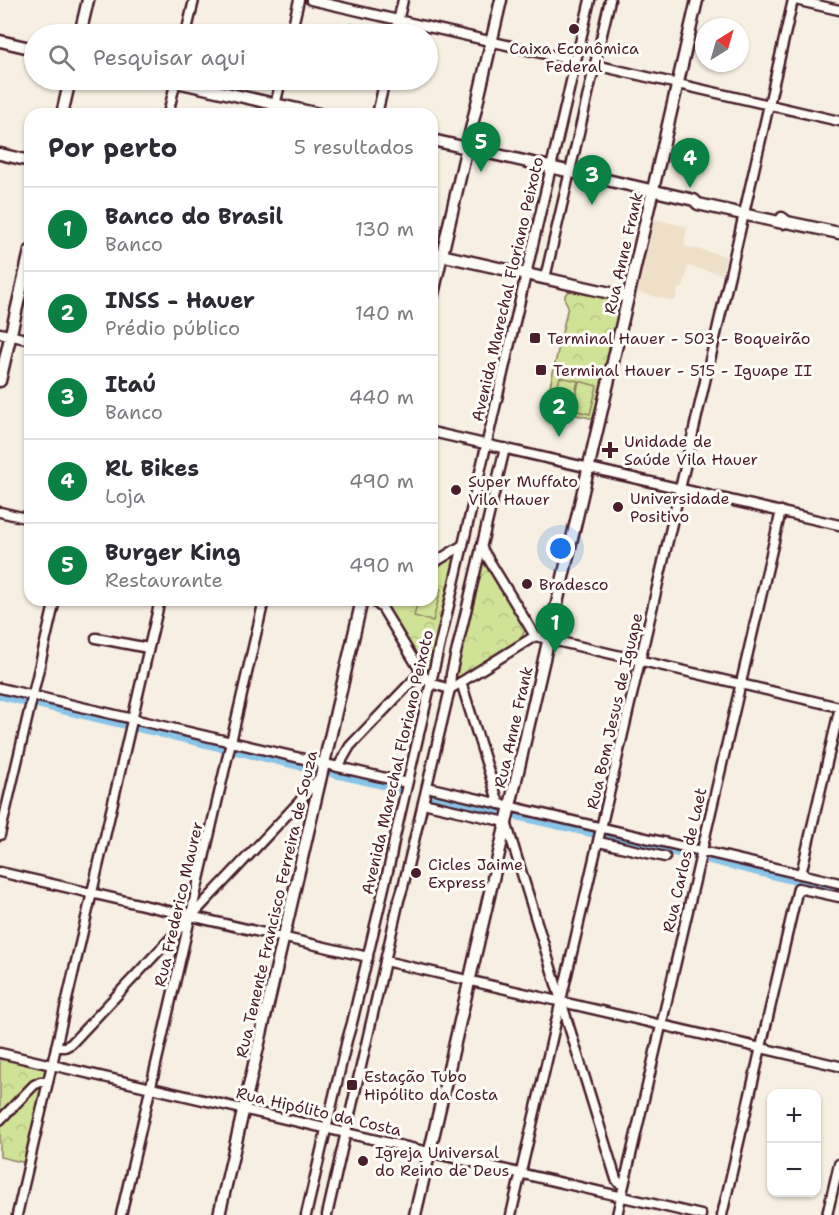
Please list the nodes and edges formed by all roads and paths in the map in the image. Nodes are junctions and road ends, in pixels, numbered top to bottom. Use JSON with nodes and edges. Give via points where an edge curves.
{"nodes":[{"id":1,"x":88,"y":0,"type":"edge"},
{"id":2,"x":194,"y":0,"type":"edge"},
{"id":3,"x":299,"y":0,"type":"edge"},
{"id":4,"x":311,"y":0,"type":"edge"},
{"id":5,"x":403,"y":0,"type":"edge"},
{"id":6,"x":501,"y":0,"type":"edge"},
{"id":7,"x":590,"y":0,"type":"edge"},
{"id":8,"x":610,"y":0,"type":"edge"},
{"id":9,"x":697,"y":0,"type":"edge"},
{"id":10,"x":794,"y":0,"type":"edge"},
{"id":11,"x":839,"y":10,"type":"edge"},
{"id":12,"x":399,"y":20,"type":"junction"},
{"id":13,"x":82,"y":24,"type":"edge"},
{"id":14,"x":188,"y":24,"type":"edge"},
{"id":15,"x":293,"y":24,"type":"edge"},
{"id":16,"x":398,"y":24,"type":"edge"},
{"id":17,"x":417,"y":24,"type":"edge"},
{"id":18,"x":438,"y":29,"type":"edge"},
{"id":19,"x":0,"y":41,"type":"edge"},
{"id":20,"x":492,"y":41,"type":"junction"},
{"id":21,"x":24,"y":47,"type":"edge"},
{"id":22,"x":576,"y":60,"type":"junction"},
{"id":23,"x":595,"y":65,"type":"junction"},
{"id":24,"x":678,"y":84,"type":"junction"},
{"id":25,"x":68,"y":90,"type":"edge"},
{"id":26,"x":172,"y":90,"type":"edge"},
{"id":27,"x":208,"y":90,"type":"edge"},
{"id":28,"x":278,"y":90,"type":"edge"},
{"id":29,"x":383,"y":90,"type":"edge"},
{"id":30,"x":769,"y":105,"type":"junction"},
{"id":31,"x":63,"y":108,"type":"edge"},
{"id":32,"x":169,"y":108,"type":"edge"},
{"id":33,"x":271,"y":108,"type":"edge"},
{"id":34,"x":274,"y":108,"type":"edge"},
{"id":35,"x":378,"y":108,"type":"edge"},
{"id":36,"x":839,"y":121,"type":"edge"},
{"id":37,"x":438,"y":141,"type":"edge"},
{"id":38,"x":467,"y":148,"type":"junction"},
{"id":39,"x":0,"y":154,"type":"edge"},
{"id":40,"x":24,"y":160,"type":"edge"},
{"id":41,"x":551,"y":167,"type":"junction"},
{"id":42,"x":570,"y":171,"type":"junction"},
{"id":43,"x":653,"y":190,"type":"junction"},
{"id":44,"x":745,"y":212,"type":"junction"},
{"id":45,"x":839,"y":233,"type":"edge"},
{"id":46,"x":438,"y":250,"type":"edge"},
{"id":47,"x":438,"y":254,"type":"edge"},
{"id":48,"x":24,"y":271,"type":"edge"},
{"id":49,"x":526,"y":274,"type":"junction"},
{"id":50,"x":545,"y":278,"type":"junction"},
{"id":51,"x":628,"y":297,"type":"junction"},
{"id":52,"x":5,"y":334,"type":"edge"},
{"id":53,"x":24,"y":339,"type":"edge"},
{"id":54,"x":0,"y":381,"type":"edge"},
{"id":55,"x":438,"y":433,"type":"edge"},
{"id":56,"x":486,"y":444,"type":"junction"},
{"id":57,"x":505,"y":448,"type":"junction"},
{"id":58,"x":589,"y":467,"type":"junction"},
{"id":59,"x":681,"y":488,"type":"junction"},
{"id":60,"x":781,"y":511,"type":"junction"},
{"id":61,"x":0,"y":512,"type":"edge"},
{"id":62,"x":24,"y":518,"type":"edge"},
{"id":63,"x":839,"y":525,"type":"edge"},
{"id":64,"x":463,"y":544,"type":"junction"},
{"id":65,"x":482,"y":547,"type":"junction"},
{"id":66,"x":438,"y":560,"type":"edge"},
{"id":67,"x":54,"y":606,"type":"edge"},
{"id":68,"x":158,"y":606,"type":"edge"},
{"id":69,"x":263,"y":606,"type":"edge"},
{"id":70,"x":361,"y":606,"type":"edge"},
{"id":71,"x":381,"y":606,"type":"edge"},
{"id":72,"x":535,"y":636,"type":"junction"},
{"id":73,"x":96,"y":638,"type":"dead end"},
{"id":74,"x":549,"y":639,"type":"junction"},
{"id":75,"x":148,"y":648,"type":"junction"},
{"id":76,"x":641,"y":661,"type":"junction"},
{"id":77,"x":421,"y":672,"type":"junction"},
{"id":78,"x":461,"y":682,"type":"junction"},
{"id":79,"x":430,"y":683,"type":"junction"},
{"id":80,"x":741,"y":684,"type":"junction"},
{"id":81,"x":0,"y":688,"type":"edge"},
{"id":82,"x":446,"y":688,"type":"junction"},
{"id":83,"x":32,"y":696,"type":"junction"},
{"id":84,"x":839,"y":707,"type":"edge"},
{"id":85,"x":839,"y":711,"type":"edge"},
{"id":86,"x":132,"y":719,"type":"junction"},
{"id":87,"x":230,"y":747,"type":"junction"},
{"id":88,"x":324,"y":764,"type":"junction"},
{"id":89,"x":338,"y":767,"type":"junction"},
{"id":90,"x":321,"y":775,"type":"junction"},
{"id":91,"x":407,"y":783,"type":"junction"},
{"id":92,"x":427,"y":787,"type":"junction"},
{"id":93,"x":423,"y":802,"type":"junction"},
{"id":94,"x":298,"y":803,"type":"junction"},
{"id":95,"x":505,"y":805,"type":"junction"},
{"id":96,"x":314,"y":807,"type":"junction"},
{"id":97,"x":506,"y":822,"type":"junction"},
{"id":98,"x":602,"y":828,"type":"junction"},
{"id":99,"x":0,"y":835,"type":"edge"},
{"id":100,"x":598,"y":842,"type":"junction"},
{"id":101,"x":702,"y":851,"type":"junction"},
{"id":102,"x":665,"y":857,"type":"dead end"},
{"id":103,"x":0,"y":872,"type":"edge"},
{"id":104,"x":801,"y":874,"type":"junction"},
{"id":105,"x":839,"y":883,"type":"edge"},
{"id":106,"x":92,"y":894,"type":"junction"},
{"id":107,"x":839,"y":897,"type":"edge"},
{"id":108,"x":191,"y":916,"type":"junction"},
{"id":109,"x":284,"y":938,"type":"junction"},
{"id":110,"x":368,"y":957,"type":"junction"},
{"id":111,"x":385,"y":961,"type":"junction"},
{"id":112,"x":470,"y":981,"type":"junction"},
{"id":113,"x":561,"y":1002,"type":"junction"},
{"id":114,"x":661,"y":1025,"type":"junction"},
{"id":115,"x":56,"y":1047,"type":"junction"},
{"id":116,"x":761,"y":1048,"type":"junction"},
{"id":117,"x":0,"y":1053,"type":"edge"},
{"id":118,"x":52,"y":1065,"type":"junction"},
{"id":119,"x":839,"y":1066,"type":"edge"},
{"id":120,"x":48,"y":1082,"type":"junction"},
{"id":121,"x":151,"y":1088,"type":"junction"},
{"id":122,"x":244,"y":1109,"type":"junction"},
{"id":123,"x":0,"y":1120,"type":"edge"},
{"id":124,"x":327,"y":1128,"type":"junction"},
{"id":125,"x":346,"y":1133,"type":"junction"},
{"id":126,"x":430,"y":1152,"type":"junction"},
{"id":127,"x":839,"y":1164,"type":"edge"},
{"id":128,"x":521,"y":1173,"type":"junction"},
{"id":129,"x":624,"y":1184,"type":"junction"},
{"id":130,"x":621,"y":1197,"type":"junction"},
{"id":131,"x":17,"y":1215,"type":"edge"},
{"id":132,"x":122,"y":1215,"type":"edge"},
{"id":133,"x":219,"y":1215,"type":"edge"},
{"id":134,"x":306,"y":1215,"type":"edge"},
{"id":135,"x":327,"y":1215,"type":"edge"},
{"id":136,"x":415,"y":1215,"type":"edge"},
{"id":137,"x":511,"y":1215,"type":"edge"},
{"id":138,"x":617,"y":1215,"type":"edge"},
{"id":139,"x":701,"y":1215,"type":"edge"},
{"id":140,"x":722,"y":1215,"type":"edge"},
{"id":141,"x":827,"y":1215,"type":"edge"}],
"edges":[{"from":1,"to":13,"type":"main road"},
{"from":2,"to":14,"type":"street"},
{"from":3,"to":15,"type":"street"},
{"from":4,"to":12,"type":"street"},
{"from":5,"to":12,"type":"street"},
{"from":6,"to":20,"type":"main road"},
{"from":7,"to":22,"type":"street","name":"Avenida Marechal Floriano Peixoto"},
{"from":8,"to":23,"type":"street"},
{"from":9,"to":24,"type":"main road","name":"Rua Anne Frank"},
{"from":10,"to":11,"type":"street"},
{"from":10,"to":30,"type":"street","name":"Rua Bom Jesus de Iguape"},
{"from":12,"to":16,"type":"street"},
{"from":12,"to":17,"type":"street"},
{"from":18,"to":20,"type":"street"},
{"from":19,"to":21,"type":"main road"},
{"from":20,"to":22,"type":"street"},
{"from":20,"to":38,"type":"main road"},
{"from":22,"to":41,"type":"street","name":"Avenida Marechal Floriano Peixoto"},
{"from":23,"to":24,"type":"street"},
{"from":23,"to":42,"type":"street"},
{"from":24,"to":30,"type":"street"},
{"from":24,"to":43,"type":"main road","name":"Rua Anne Frank"},
{"from":25,"to":31,"type":"main road"},
{"from":26,"to":32,"type":"street"},
{"from":27,"to":33,"type":"main road"},
{"from":28,"to":34,"type":"street"},
{"from":29,"to":35,"type":"street"},
{"from":30,"to":36,"type":"street"},
{"from":30,"to":44,"type":"street","name":"Rua Bom Jesus de Iguape"},
{"from":37,"to":38,"type":"main road"},
{"from":38,"to":41,"type":"main road"},
{"from":38,"to":46,"type":"main road"},
{"from":39,"to":40,"type":"main road"},
{"from":41,"to":42,"type":"main road"},
{"from":41,"to":49,"type":"street","name":"Avenida Marechal Floriano Peixoto"},
{"from":42,"to":43,"type":"main road"},
{"from":42,"to":50,"type":"street"},
{"from":43,"to":44,"type":"main road","via":[[698,204]]},
{"from":43,"to":51,"type":"main road","name":"Rua Anne Frank"},
{"from":44,"to":45,"type":"main road"},
{"from":44,"to":59,"type":"street","name":"Rua Bom Jesus de Iguape"},
{"from":47,"to":49,"type":"main road"},
{"from":48,"to":52,"type":"main road"},
{"from":49,"to":50,"type":"main road"},
{"from":49,"to":56,"type":"street","name":"Avenida Marechal Floriano Peixoto"},
{"from":50,"to":51,"type":"main road"},
{"from":51,"to":58,"type":"main road","name":"Rua Anne Frank"},
{"from":52,"to":53,"type":"street"},
{"from":52,"to":54,"type":"main road"},
{"from":55,"to":56,"type":"street"},
{"from":56,"to":57,"type":"street"},
{"from":56,"to":64,"type":"street","name":"Avenida Marechal Floriano Peixoto"},
{"from":57,"to":58,"type":"street"},
{"from":57,"to":65,"type":"street","name":"Avenida Marechal Floriano Peixoto"},
{"from":58,"to":59,"type":"street"},
{"from":58,"to":74,"type":"main road","name":"Rua Anne Frank"},
{"from":59,"to":60,"type":"street"},
{"from":59,"to":76,"type":"street","name":"Rua Bom Jesus de Iguape"},
{"from":60,"to":63,"type":"street"},
{"from":60,"to":80,"type":"street","name":"Rua Carlos de Laet"},
{"from":61,"to":62,"type":"street"},
{"from":64,"to":66,"type":"street"},
{"from":64,"to":79,"type":"street","name":"Avenida Marechal Floriano Peixoto"},
{"from":65,"to":72,"type":"street"},
{"from":65,"to":82,"type":"street","name":"Avenida Marechal Floriano Peixoto"},
{"from":67,"to":83,"type":"street"},
{"from":68,"to":75,"type":"street"},
{"from":69,"to":87,"type":"street","name":"Rua Frederico Maurer"},
{"from":70,"to":88,"type":"main road","name":"Rua Tenente Francisco Ferreira de Souza"},
{"from":71,"to":77,"type":"street"},
{"from":72,"to":74,"type":"street"},
{"from":72,"to":78,"type":"street"},
{"from":73,"to":75,"type":"street"},
{"from":74,"to":76,"type":"street"},
{"from":74,"to":95,"type":"main road","name":"Rua Anne Frank"},
{"from":75,"to":86,"type":"street"},
{"from":76,"to":80,"type":"street"},
{"from":76,"to":98,"type":"street","name":"Rua Bom Jesus de Iguape"},
{"from":77,"to":79,"type":"street"},
{"from":77,"to":89,"type":"street","via":[[350,747]]},
{"from":78,"to":82,"type":"street"},
{"from":78,"to":95,"type":"street"},
{"from":79,"to":82,"type":"street"},
{"from":79,"to":91,"type":"street","name":"Avenida Marechal Floriano Peixoto"},
{"from":80,"to":84,"type":"street"},
{"from":80,"to":101,"type":"street","name":"Rua Carlos de Laet"},
{"from":81,"to":83,"type":"street"},
{"from":82,"to":92,"type":"street","name":"Avenida Marechal Floriano Peixoto"},
{"from":83,"to":86,"type":"street"},
{"from":83,"to":99,"type":"street"},
{"from":85,"to":104,"type":"street"},
{"from":86,"to":87,"type":"street"},
{"from":86,"to":106,"type":"street"},
{"from":87,"to":88,"type":"street"},
{"from":87,"to":108,"type":"street","name":"Rua Frederico Maurer"},
{"from":88,"to":89,"type":"street"},
{"from":88,"to":90,"type":"main road","name":"Rua Tenente Francisco Ferreira de Souza"},
{"from":89,"to":91,"type":"street"},
{"from":90,"to":94,"type":"street"},
{"from":90,"to":96,"type":"main road","name":"Rua Tenente Francisco Ferreira de Souza"},
{"from":91,"to":110,"type":"street","name":"Avenida Marechal Floriano Peixoto"},
{"from":92,"to":93,"type":"street","name":"Avenida Marechal Floriano Peixoto"},
{"from":92,"to":95,"type":"street"},
{"from":93,"to":97,"type":"street"},
{"from":93,"to":111,"type":"street","name":"Avenida Marechal Floriano Peixoto"},
{"from":94,"to":96,"type":"street"},
{"from":94,"to":108,"type":"street"},
{"from":95,"to":97,"type":"main road","name":"Rua Anne Frank"},
{"from":95,"to":98,"type":"street"},
{"from":96,"to":109,"type":"main road","name":"Rua Tenente Francisco Ferreira de Souza"},
{"from":97,"to":112,"type":"main road","name":"Rua Anne Frank"},
{"from":97,"to":113,"type":"street"},
{"from":98,"to":100,"type":"street","name":"Rua Bom Jesus de Iguape"},
{"from":98,"to":101,"type":"street"},
{"from":100,"to":102,"type":"street"},
{"from":100,"to":113,"type":"street","name":"Rua Bom Jesus de Iguape"},
{"from":101,"to":104,"type":"street"},
{"from":101,"to":114,"type":"street","name":"Rua Carlos de Laet"},
{"from":103,"to":106,"type":"street"},
{"from":104,"to":105,"type":"street"},
{"from":106,"to":108,"type":"street"},
{"from":106,"to":115,"type":"street"},
{"from":107,"to":116,"type":"street","via":[[798,888]]},
{"from":108,"to":109,"type":"street"},
{"from":108,"to":115,"type":"street","via":[[71,1044]]},
{"from":108,"to":121,"type":"street","name":"Rua Frederico Maurer"},
{"from":109,"to":110,"type":"street"},
{"from":109,"to":122,"type":"main road","name":"Rua Tenente Francisco Ferreira de Souza"},
{"from":110,"to":124,"type":"street","name":"Avenida Marechal Floriano Peixoto"},
{"from":111,"to":112,"type":"street"},
{"from":111,"to":125,"type":"street","name":"Avenida Marechal Floriano Peixoto"},
{"from":112,"to":113,"type":"street"},
{"from":112,"to":126,"type":"main road","name":"Rua Anne Frank"},
{"from":113,"to":114,"type":"street"},
{"from":113,"to":128,"type":"street","name":"Rua Bom Jesus de Iguape"},
{"from":113,"to":129,"type":"street","via":[[616,1179]]},
{"from":114,"to":116,"type":"street"},
{"from":114,"to":129,"type":"street","name":"Rua Carlos de Laet"},
{"from":115,"to":118,"type":"street"},
{"from":116,"to":119,"type":"street"},
{"from":116,"to":140,"type":"street"},
{"from":117,"to":118,"type":"street","name":"Rua Hipólito da Costa"},
{"from":118,"to":120,"type":"street"},
{"from":118,"to":121,"type":"street","name":"Rua Hipólito da Costa"},
{"from":120,"to":123,"type":"street","via":[[37,1082]]},
{"from":120,"to":131,"type":"street"},
{"from":121,"to":122,"type":"street","name":"Rua Hipólito da Costa"},
{"from":121,"to":132,"type":"street","name":"Rua Frederico Maurer"},
{"from":122,"to":124,"type":"street","name":"Rua Hipólito da Costa"},
{"from":122,"to":133,"type":"main road","name":"Rua Tenente Francisco Ferreira de Souza"},
{"from":124,"to":125,"type":"street","name":"Rua Hipólito da Costa"},
{"from":124,"to":134,"type":"street","name":"Avenida Marechal Floriano Peixoto"},
{"from":125,"to":126,"type":"street","name":"Rua Hipólito da Costa"},
{"from":125,"to":135,"type":"street","name":"Avenida Marechal Floriano Peixoto"},
{"from":126,"to":128,"type":"street","name":"Rua Hipólito da Costa"},
{"from":126,"to":136,"type":"main road","name":"Rua Anne Frank"},
{"from":127,"to":141,"type":"street"},
{"from":128,"to":130,"type":"street","name":"Rua Hipólito da Costa"},
{"from":128,"to":137,"type":"street","name":"Rua Bom Jesus de Iguape"},
{"from":129,"to":130,"type":"street","name":"Rua Carlos de Laet"},
{"from":130,"to":138,"type":"street","name":"Rua Carlos de Laet"},
{"from":130,"to":139,"type":"street","name":"Rua Hipólito da Costa"}]}
